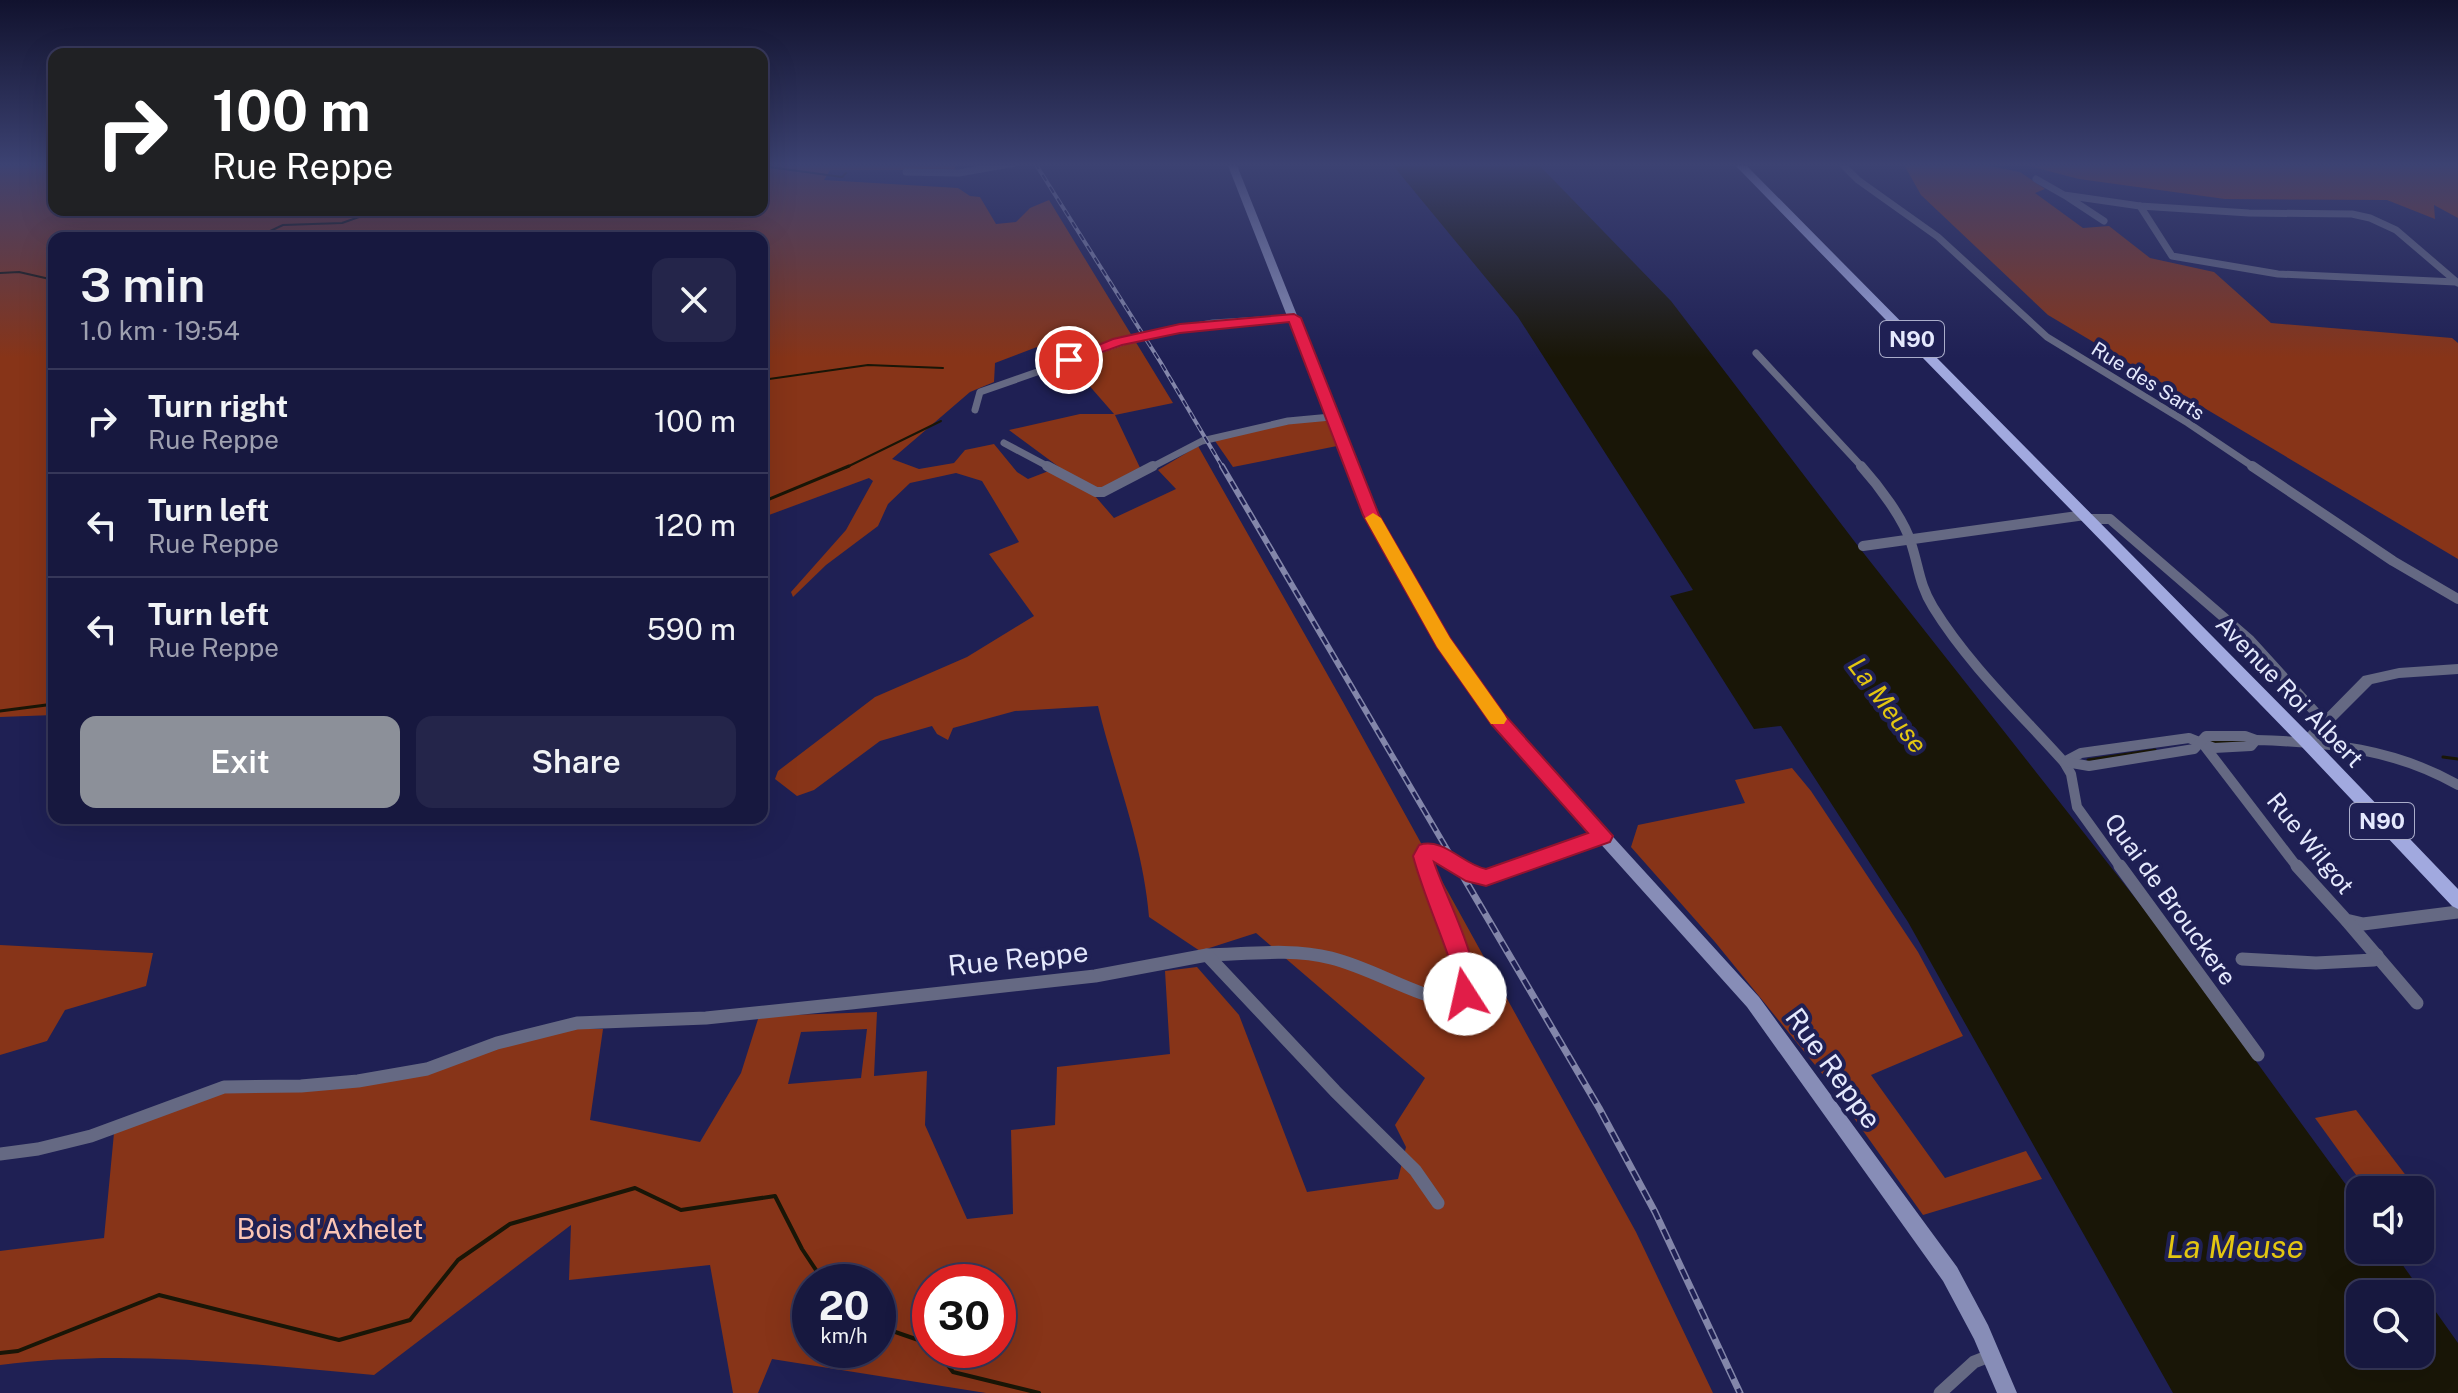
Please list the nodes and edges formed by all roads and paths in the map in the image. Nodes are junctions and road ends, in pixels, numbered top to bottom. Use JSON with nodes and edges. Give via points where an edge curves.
{"nodes":[{"id":1,"x":1257,"y":228,"type":"edge"},
{"id":2,"x":1802,"y":228,"type":"edge"},
{"id":3,"x":1925,"y":228,"type":"edge"},
{"id":4,"x":2154,"y":228,"type":"edge"},
{"id":5,"x":2392,"y":228,"type":"edge"},
{"id":6,"x":2457,"y":283,"type":"edge"},
{"id":7,"x":1294,"y":318,"type":"junction"},
{"id":8,"x":1756,"y":353,"type":"dead end"},
{"id":9,"x":975,"y":410,"type":"dead end"},
{"id":10,"x":1331,"y":417,"type":"junction"},
{"id":11,"x":1004,"y":443,"type":"dead end"},
{"id":12,"x":2087,"y":517,"type":"junction"},
{"id":13,"x":1911,"y":541,"type":"junction"},
{"id":14,"x":1863,"y":546,"type":"dead end"},
{"id":15,"x":2458,"y":599,"type":"edge"},
{"id":16,"x":2458,"y":669,"type":"edge"},
{"id":17,"x":2325,"y":723,"type":"junction"},
{"id":18,"x":2306,"y":741,"type":"junction"},
{"id":19,"x":2202,"y":743,"type":"junction"},
{"id":20,"x":2064,"y":762,"type":"junction"},
{"id":21,"x":2458,"y":785,"type":"edge"},
{"id":22,"x":1603,"y":836,"type":"junction"},
{"id":23,"x":2458,"y":901,"type":"edge"},
{"id":24,"x":2458,"y":912,"type":"edge"},
{"id":25,"x":2346,"y":920,"type":"junction"},
{"id":26,"x":1207,"y":955,"type":"junction"},
{"id":27,"x":2377,"y":955,"type":"junction"},
{"id":28,"x":2242,"y":959,"type":"dead end"},
{"id":29,"x":2417,"y":1003,"type":"dead end"},
{"id":30,"x":2258,"y":1055,"type":"dead end"},
{"id":31,"x":0,"y":1154,"type":"edge"},
{"id":32,"x":1438,"y":1203,"type":"dead end"},
{"id":33,"x":1992,"y":1355,"type":"junction"},
{"id":34,"x":1940,"y":1393,"type":"edge"},
{"id":35,"x":2007,"y":1393,"type":"edge"}],
"edges":[{"from":1,"to":7,"type":"main road","name":"Rue Reppe"},
{"from":2,"to":12,"type":"main road","number":"N90"},
{"from":3,"to":15,"type":"street","name":"Rue des Sarts","via":[[2047,337]]},
{"from":4,"to":6,"type":"street","via":[[2172,256],[2243,272]]},
{"from":5,"to":6,"type":"street"},
{"from":7,"to":9,"type":"street","via":[[1213,323],[1118,342],[980,392]]},
{"from":7,"to":10,"type":"main road","name":"Rue Reppe"},
{"from":8,"to":13,"type":"street","via":[[1876,482]]},
{"from":10,"to":11,"type":"street","via":[[1202,441],[1103,492]]},
{"from":10,"to":22,"type":"main road","name":"Rue Reppe","via":[[1371,515],[1443,642],[1497,719]]},
{"from":12,"to":13,"type":"street"},
{"from":12,"to":17,"type":"street","via":[[2110,519],[2214,606]]},
{"from":12,"to":18,"type":"main road","name":"Avenue Roi Albert","number":"N90"},
{"from":13,"to":14,"type":"street"},
{"from":13,"to":20,"type":"street","via":[[1920,584],[1935,610],[1974,663]]},
{"from":16,"to":17,"type":"street","via":[[2368,680]]},
{"from":17,"to":18,"type":"street"},
{"from":18,"to":19,"type":"street","via":[[2256,740],[2251,746],[2214,748]]},
{"from":18,"to":21,"type":"street","via":[[2398,756]]},
{"from":18,"to":23,"type":"main road","name":"Avenue Roi Albert","number":"N90"},
{"from":19,"to":20,"type":"street","via":[[2194,749],[2089,766]]},
{"from":19,"to":25,"type":"street","name":"Rue Wilgot","via":[[2305,877]]},
{"from":20,"to":30,"type":"street","name":"Quai de Brouckere","via":[[2077,807]]},
{"from":22,"to":26,"type":"street","name":"Rue Reppe","via":[[1486,877],[1426,851],[1428,874],[1463,968],[1465,994],[1459,1003],[1415,993],[1331,958]]},
{"from":22,"to":33,"type":"main road","name":"Rue Reppe","via":[[1762,1014],[1950,1274]]},
{"from":24,"to":25,"type":"street","name":"Rue Wilgot","via":[[2363,924]]},
{"from":25,"to":27,"type":"street"},
{"from":26,"to":31,"type":"street","name":"Rue Reppe","via":[[1095,976],[837,1005],[577,1023],[497,1043],[427,1069],[358,1081],[224,1087],[91,1136]]},
{"from":26,"to":32,"type":"street","via":[[1415,1170]]},
{"from":27,"to":28,"type":"street","via":[[2374,960],[2316,963]]},
{"from":27,"to":29,"type":"street"},
{"from":33,"to":34,"type":"street","via":[[1974,1362]]},
{"from":33,"to":35,"type":"main road","name":"Rue Reppe"}]}
